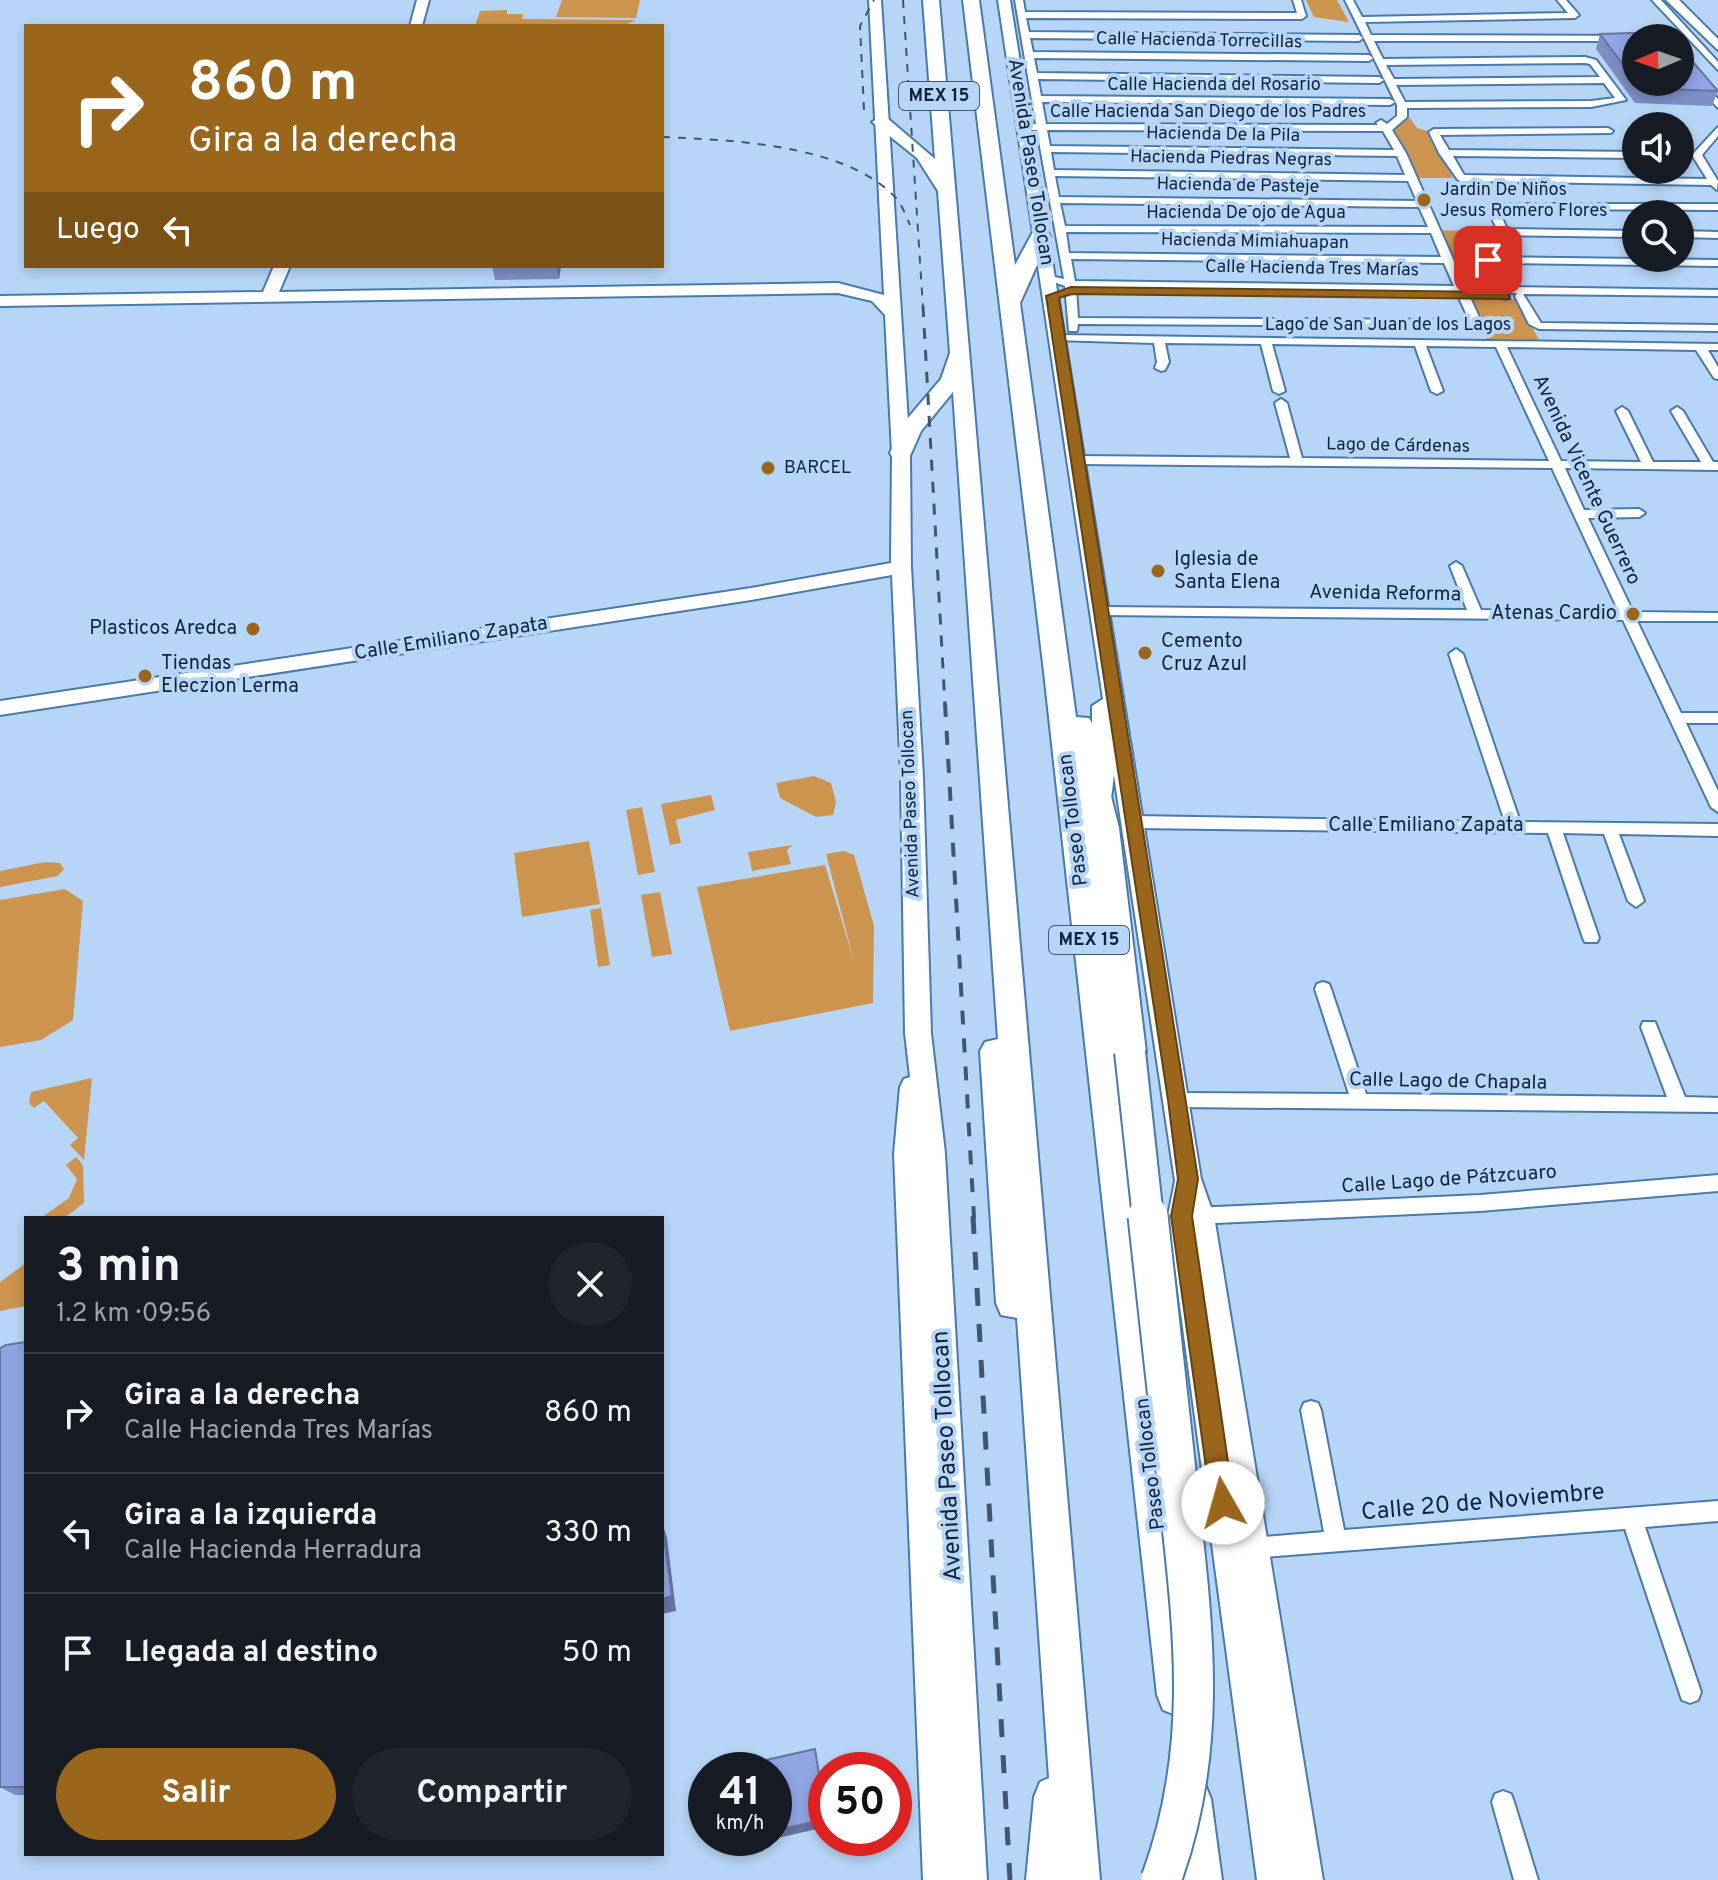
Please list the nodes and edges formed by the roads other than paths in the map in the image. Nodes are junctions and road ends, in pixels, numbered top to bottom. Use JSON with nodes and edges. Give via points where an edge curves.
{"nodes":[{"id":1,"x":423,"y":0,"type":"edge"},
{"id":2,"x":875,"y":0,"type":"edge"},
{"id":3,"x":931,"y":0,"type":"edge"},
{"id":4,"x":971,"y":0,"type":"edge"},
{"id":5,"x":1004,"y":0,"type":"edge"},
{"id":6,"x":1019,"y":0,"type":"edge"},
{"id":7,"x":1297,"y":0,"type":"edge"},
{"id":8,"x":1340,"y":0,"type":"edge"},
{"id":9,"x":1561,"y":0,"type":"edge"},
{"id":10,"x":1656,"y":0,"type":"edge"},
{"id":11,"x":1672,"y":0,"type":"edge"},
{"id":12,"x":1352,"y":10,"type":"edge"},
{"id":13,"x":1022,"y":15,"type":"junction"},
{"id":14,"x":1491,"y":18,"type":"junction"},
{"id":15,"x":417,"y":24,"type":"edge"},
{"id":16,"x":1026,"y":35,"type":"junction"},
{"id":17,"x":1507,"y":38,"type":"junction"},
{"id":18,"x":1540,"y":38,"type":"junction"},
{"id":19,"x":1622,"y":38,"type":"edge"},
{"id":20,"x":1366,"y":39,"type":"junction"},
{"id":21,"x":1622,"y":39,"type":"edge"},
{"id":22,"x":1718,"y":46,"type":"edge"},
{"id":23,"x":1029,"y":55,"type":"junction"},
{"id":24,"x":1369,"y":58,"type":"junction"},
{"id":25,"x":1520,"y":60,"type":"junction"},
{"id":26,"x":1380,"y":62,"type":"junction"},
{"id":27,"x":1718,"y":67,"type":"edge"},
{"id":28,"x":1694,"y":69,"type":"edge"},
{"id":29,"x":1033,"y":76,"type":"junction"},
{"id":30,"x":1383,"y":77,"type":"junction"},
{"id":31,"x":1694,"y":78,"type":"edge"},
{"id":32,"x":1607,"y":80,"type":"junction"},
{"id":33,"x":1718,"y":96,"type":"edge"},
{"id":34,"x":1037,"y":99,"type":"junction"},
{"id":35,"x":1194,"y":101,"type":"junction"},
{"id":36,"x":1390,"y":102,"type":"junction"},
{"id":37,"x":1591,"y":104,"type":"junction"},
{"id":38,"x":1402,"y":105,"type":"junction"},
{"id":39,"x":1718,"y":105,"type":"edge"},
{"id":40,"x":881,"y":122,"type":"junction"},
{"id":41,"x":1202,"y":122,"type":"junction"},
{"id":42,"x":1143,"y":124,"type":"junction"},
{"id":43,"x":1033,"y":125,"type":"junction"},
{"id":44,"x":1288,"y":126,"type":"junction"},
{"id":45,"x":1384,"y":126,"type":"junction"},
{"id":46,"x":1247,"y":128,"type":"junction"},
{"id":47,"x":1718,"y":130,"type":"edge"},
{"id":48,"x":1608,"y":131,"type":"junction"},
{"id":49,"x":1718,"y":142,"type":"edge"},
{"id":50,"x":1046,"y":149,"type":"junction"},
{"id":51,"x":1255,"y":151,"type":"junction"},
{"id":52,"x":1622,"y":152,"type":"edge"},
{"id":53,"x":1401,"y":153,"type":"junction"},
{"id":54,"x":1444,"y":153,"type":"junction"},
{"id":55,"x":1622,"y":155,"type":"edge"},
{"id":56,"x":1050,"y":173,"type":"junction"},
{"id":57,"x":1412,"y":178,"type":"junction"},
{"id":58,"x":1716,"y":183,"type":"edge"},
{"id":59,"x":948,"y":192,"type":"junction"},
{"id":60,"x":1055,"y":200,"type":"junction"},
{"id":61,"x":1422,"y":204,"type":"junction"},
{"id":62,"x":1718,"y":207,"type":"edge"},
{"id":63,"x":1060,"y":229,"type":"junction"},
{"id":64,"x":1432,"y":230,"type":"junction"},
{"id":65,"x":1503,"y":232,"type":"junction"},
{"id":66,"x":1622,"y":234,"type":"edge"},
{"id":67,"x":1694,"y":234,"type":"edge"},
{"id":68,"x":1718,"y":235,"type":"edge"},
{"id":69,"x":1040,"y":236,"type":"junction"},
{"id":70,"x":889,"y":256,"type":"junction"},
{"id":71,"x":1065,"y":256,"type":"junction"},
{"id":72,"x":1289,"y":259,"type":"junction"},
{"id":73,"x":1446,"y":260,"type":"junction"},
{"id":74,"x":1488,"y":260,"type":"junction"},
{"id":75,"x":1718,"y":263,"type":"edge"},
{"id":76,"x":281,"y":268,"type":"edge"},
{"id":77,"x":867,"y":281,"type":"junction"},
{"id":78,"x":1298,"y":287,"type":"junction"},
{"id":79,"x":1061,"y":288,"type":"junction"},
{"id":80,"x":1213,"y":289,"type":"junction"},
{"id":81,"x":0,"y":290,"type":"edge"},
{"id":82,"x":1359,"y":291,"type":"junction"},
{"id":83,"x":1460,"y":292,"type":"junction"},
{"id":84,"x":1504,"y":293,"type":"junction"},
{"id":85,"x":270,"y":294,"type":"junction"},
{"id":86,"x":1520,"y":296,"type":"junction"},
{"id":87,"x":1718,"y":296,"type":"edge"},
{"id":88,"x":0,"y":301,"type":"edge"},
{"id":89,"x":1010,"y":307,"type":"junction"},
{"id":90,"x":893,"y":314,"type":"junction"},
{"id":91,"x":1072,"y":321,"type":"junction"},
{"id":92,"x":1475,"y":323,"type":"junction"},
{"id":93,"x":1718,"y":328,"type":"edge"},
{"id":94,"x":1066,"y":338,"type":"junction"},
{"id":95,"x":1159,"y":341,"type":"junction"},
{"id":96,"x":1266,"y":342,"type":"junction"},
{"id":97,"x":1419,"y":342,"type":"junction"},
{"id":98,"x":1485,"y":343,"type":"junction"},
{"id":99,"x":1500,"y":344,"type":"junction"},
{"id":100,"x":1700,"y":347,"type":"junction"},
{"id":101,"x":1718,"y":347,"type":"edge"},
{"id":102,"x":961,"y":353,"type":"junction"},
{"id":103,"x":1161,"y":368,"type":"dead end"},
{"id":104,"x":1718,"y":376,"type":"edge"},
{"id":105,"x":1437,"y":391,"type":"dead end"},
{"id":106,"x":1622,"y":411,"type":"dead end"},
{"id":107,"x":1677,"y":411,"type":"dead end"},
{"id":108,"x":901,"y":453,"type":"junction"},
{"id":109,"x":1078,"y":460,"type":"junction"},
{"id":110,"x":1297,"y":462,"type":"junction"},
{"id":111,"x":1557,"y":465,"type":"junction"},
{"id":112,"x":1649,"y":465,"type":"junction"},
{"id":113,"x":1714,"y":466,"type":"edge"},
{"id":114,"x":1639,"y":513,"type":"dead end"},
{"id":115,"x":1579,"y":514,"type":"junction"},
{"id":116,"x":1456,"y":566,"type":"dead end"},
{"id":117,"x":901,"y":567,"type":"junction"},
{"id":118,"x":1100,"y":611,"type":"junction"},
{"id":119,"x":1476,"y":615,"type":"junction"},
{"id":120,"x":1628,"y":616,"type":"junction"},
{"id":121,"x":1718,"y":617,"type":"edge"},
{"id":122,"x":1456,"y":654,"type":"dead end"},
{"id":123,"x":1057,"y":672,"type":"junction"},
{"id":124,"x":0,"y":708,"type":"edge"},
{"id":125,"x":1676,"y":718,"type":"junction"},
{"id":126,"x":1718,"y":718,"type":"edge"},
{"id":127,"x":1718,"y":807,"type":"edge"},
{"id":128,"x":1119,"y":825,"type":"junction"},
{"id":129,"x":1514,"y":827,"type":"junction"},
{"id":130,"x":1553,"y":827,"type":"junction"},
{"id":131,"x":1609,"y":828,"type":"junction"},
{"id":132,"x":1718,"y":830,"type":"edge"},
{"id":133,"x":1636,"y":901,"type":"dead end"},
{"id":134,"x":1005,"y":907,"type":"junction"},
{"id":135,"x":1591,"y":938,"type":"dead end"},
{"id":136,"x":1323,"y":989,"type":"dead end"},
{"id":137,"x":1649,"y":1027,"type":"dead end"},
{"id":138,"x":918,"y":1033,"type":"junction"},
{"id":139,"x":1177,"y":1100,"type":"junction"},
{"id":140,"x":1360,"y":1102,"type":"junction"},
{"id":141,"x":1679,"y":1105,"type":"junction"},
{"id":142,"x":1718,"y":1105,"type":"edge"},
{"id":143,"x":1718,"y":1183,"type":"edge"},
{"id":144,"x":1191,"y":1216,"type":"junction"},
{"id":145,"x":1311,"y":1410,"type":"dead end"},
{"id":146,"x":1718,"y":1511,"type":"edge"},
{"id":147,"x":1631,"y":1517,"type":"junction"},
{"id":148,"x":1336,"y":1541,"type":"junction"},
{"id":149,"x":1252,"y":1548,"type":"junction"},
{"id":150,"x":1690,"y":1692,"type":"dead end"},
{"id":151,"x":1503,"y":1802,"type":"dead end"},
{"id":152,"x":941,"y":1880,"type":"edge"},
{"id":153,"x":969,"y":1880,"type":"edge"},
{"id":154,"x":1048,"y":1880,"type":"edge"},
{"id":155,"x":1078,"y":1880,"type":"edge"},
{"id":156,"x":1161,"y":1880,"type":"edge"},
{"id":157,"x":1200,"y":1880,"type":"edge"},
{"id":158,"x":1275,"y":1880,"type":"edge"},
{"id":159,"x":1305,"y":1880,"type":"edge"},
{"id":160,"x":1526,"y":1880,"type":"edge"}],
"edges":[{"from":1,"to":15,"type":"main road"},
{"from":2,"to":40,"type":"main road","name":"Avenida Paseo Tollocan"},
{"from":3,"to":59,"type":"highway","number":"MEX 15"},
{"from":4,"to":89,"type":"highway","name":"Paseo Tollocan","number":"MEX 15"},
{"from":5,"to":43,"type":"main road","name":"Avenida Paseo Tollocan"},
{"from":6,"to":13,"type":"street"},
{"from":7,"to":13,"type":"street","via":[[1302,16]]},
{"from":8,"to":12,"type":"street","name":"Calle Hacienda San Diego de los Padres"},
{"from":9,"to":14,"type":"street","via":[[1575,15]]},
{"from":10,"to":27,"type":"street"},
{"from":11,"to":22,"type":"main road"},
{"from":12,"to":14,"type":"street"},
{"from":12,"to":20,"type":"street","name":"Calle Hacienda San Diego de los Padres"},
{"from":12,"to":20,"type":"street","name":"Calle Hacienda San Diego de los Padres"},
{"from":13,"to":16,"type":"street"},
{"from":14,"to":17,"type":"street"},
{"from":16,"to":20,"type":"street"},
{"from":16,"to":23,"type":"street"},
{"from":17,"to":18,"type":"street"},
{"from":17,"to":20,"type":"street"},
{"from":17,"to":25,"type":"street"},
{"from":18,"to":19,"type":"street"},
{"from":18,"to":21,"type":"street"},
{"from":20,"to":24,"type":"street","name":"Calle Hacienda San Diego de los Padres"},
{"from":20,"to":26,"type":"street","name":"Calle Hacienda San Diego de los Padres"},
{"from":23,"to":24,"type":"street","name":"Calle Hacienda Torrecillas"},
{"from":23,"to":29,"type":"street"},
{"from":24,"to":30,"type":"street","name":"Calle Hacienda San Diego de los Padres"},
{"from":25,"to":26,"type":"street"},
{"from":25,"to":32,"type":"street","via":[[1593,62]]},
{"from":26,"to":30,"type":"street","name":"Calle Hacienda San Diego de los Padres"},
{"from":28,"to":33,"type":"street"},
{"from":29,"to":30,"type":"street"},
{"from":29,"to":34,"type":"street"},
{"from":30,"to":32,"type":"street"},
{"from":30,"to":36,"type":"street","name":"Calle Hacienda San Diego de los Padres"},
{"from":30,"to":38,"type":"street","name":"Calle Hacienda San Diego de los Padres"},
{"from":31,"to":39,"type":"street"},
{"from":32,"to":37,"type":"street","via":[[1621,100]]},
{"from":34,"to":35,"type":"street","name":"Calle Hacienda del Rosario"},
{"from":34,"to":43,"type":"street"},
{"from":35,"to":36,"type":"street","name":"Calle Hacienda del Rosario"},
{"from":35,"to":41,"type":"street"},
{"from":36,"to":45,"type":"street","name":"Calle Hacienda San Diego de los Padres","via":[[1393,114]]},
{"from":37,"to":38,"type":"street"},
{"from":37,"to":48,"type":"street"},
{"from":38,"to":45,"type":"street","name":"Calle Hacienda San Diego de los Padres","via":[[1402,117]]},
{"from":40,"to":59,"type":"highway","via":[[924,155]]},
{"from":40,"to":70,"type":"main road","name":"Avenida Paseo Tollocan"},
{"from":41,"to":42,"type":"street","name":"Calle Hacienda San Diego de los Padres"},
{"from":41,"to":44,"type":"street","name":"Calle Hacienda San Diego de los Padres"},
{"from":42,"to":43,"type":"street","name":"Calle Hacienda San Diego de los Padres"},
{"from":42,"to":46,"type":"street","name":"Calle Hacienda San Diego de los Padres"},
{"from":43,"to":50,"type":"street"},
{"from":43,"to":69,"type":"main road","name":"Avenida Paseo Tollocan"},
{"from":44,"to":45,"type":"street","name":"Calle Hacienda San Diego de los Padres"},
{"from":44,"to":46,"type":"street","name":"Calle Hacienda San Diego de los Padres"},
{"from":45,"to":53,"type":"street"},
{"from":46,"to":51,"type":"street"},
{"from":47,"to":58,"type":"street","via":[[1693,155]]},
{"from":48,"to":52,"type":"street"},
{"from":48,"to":54,"type":"street","via":[[1437,131]]},
{"from":49,"to":58,"type":"street","via":[[1706,157]]},
{"from":50,"to":51,"type":"street","name":"Hacienda De la Pila"},
{"from":50,"to":56,"type":"street"},
{"from":51,"to":53,"type":"street","name":"Hacienda De la Pila"},
{"from":53,"to":57,"type":"street"},
{"from":54,"to":55,"type":"street"},
{"from":54,"to":58,"type":"street","via":[[1457,177]]},
{"from":56,"to":57,"type":"street","name":"Hacienda Piedras Negras"},
{"from":56,"to":60,"type":"street"},
{"from":57,"to":61,"type":"street"},
{"from":59,"to":102,"type":"highway","number":"MEX 15"},
{"from":60,"to":61,"type":"street","name":"Hacienda de Pasteje"},
{"from":60,"to":63,"type":"street"},
{"from":61,"to":64,"type":"street"},
{"from":62,"to":65,"type":"street","via":[[1497,207],[1493,210]]},
{"from":63,"to":64,"type":"street","name":"Hacienda De ojo de Agua"},
{"from":63,"to":71,"type":"street"},
{"from":64,"to":73,"type":"street"},
{"from":65,"to":66,"type":"street"},
{"from":65,"to":74,"type":"street","via":[[1482,231],[1479,236]]},
{"from":67,"to":68,"type":"street"},
{"from":69,"to":79,"type":"main road","name":"Avenida Paseo Tollocan"},
{"from":69,"to":89,"type":"highway"},
{"from":70,"to":77,"type":"main road"},
{"from":70,"to":90,"type":"main road","name":"Avenida Paseo Tollocan"},
{"from":71,"to":72,"type":"street","name":"Hacienda Mimiahuapan"},
{"from":71,"to":79,"type":"street"},
{"from":72,"to":73,"type":"street","name":"Hacienda Mimiahuapan"},
{"from":72,"to":78,"type":"street"},
{"from":73,"to":83,"type":"street"},
{"from":74,"to":75,"type":"street"},
{"from":74,"to":84,"type":"street"},
{"from":76,"to":85,"type":"main road"},
{"from":77,"to":85,"type":"main road","via":[[838,288]]},
{"from":77,"to":90,"type":"main road"},
{"from":78,"to":80,"type":"street","name":"Calle Hacienda Tres Marías"},
{"from":78,"to":82,"type":"street","name":"Calle Hacienda Tres Marías"},
{"from":79,"to":80,"type":"street","name":"Calle Hacienda Tres Marías"},
{"from":79,"to":91,"type":"street"},
{"from":79,"to":94,"type":"main road","name":"Avenida Paseo Tollocan"},
{"from":80,"to":82,"type":"street","name":"Calle Hacienda Tres Marías"},
{"from":81,"to":85,"type":"main road"},
{"from":82,"to":83,"type":"street","name":"Calle Hacienda Tres Marías"},
{"from":83,"to":84,"type":"street","name":"Calle Hacienda Tres Marías"},
{"from":83,"to":92,"type":"street"},
{"from":84,"to":86,"type":"street","name":"Calle Hacienda Tres Marías"},
{"from":84,"to":87,"type":"street","name":"Calle Hacienda Tres Marías"},
{"from":85,"to":88,"type":"main road"},
{"from":86,"to":87,"type":"street","name":"Calle Hacienda Tres Marías"},
{"from":86,"to":93,"type":"street","via":[[1533,322],[1542,326]]},
{"from":89,"to":123,"type":"highway","name":"Paseo Tollocan","number":"MEX 15"},
{"from":90,"to":108,"type":"main road","name":"Avenida Paseo Tollocan"},
{"from":91,"to":92,"type":"street"},
{"from":91,"to":94,"type":"street"},
{"from":92,"to":98,"type":"street"},
{"from":94,"to":95,"type":"street","name":"Lago de San Juan de los Lagos"},
{"from":94,"to":109,"type":"main road","name":"Avenida Paseo Tollocan"},
{"from":95,"to":96,"type":"street","name":"Lago de San Juan de los Lagos"},
{"from":95,"to":103,"type":"street"},
{"from":96,"to":97,"type":"street","name":"Lago de San Juan de los Lagos"},
{"from":96,"to":110,"type":"street"},
{"from":97,"to":98,"type":"street","name":"Lago de San Juan de los Lagos"},
{"from":97,"to":105,"type":"street"},
{"from":98,"to":99,"type":"street","name":"Lago de San Juan de los Lagos"},
{"from":99,"to":100,"type":"street","name":"Lago de San Juan de los Lagos"},
{"from":99,"to":111,"type":"street","name":"Avenida Vicente Guerrero"},
{"from":100,"to":101,"type":"street","name":"Lago de San Juan de los Lagos"},
{"from":100,"to":104,"type":"street"},
{"from":102,"to":108,"type":"highway","via":[[948,387],[910,430]]},
{"from":102,"to":134,"type":"highway","number":"MEX 15"},
{"from":106,"to":112,"type":"street"},
{"from":107,"to":113,"type":"street"},
{"from":108,"to":117,"type":"main road","name":"Avenida Paseo Tollocan"},
{"from":109,"to":110,"type":"street","name":"Lago de Cárdenas"},
{"from":109,"to":118,"type":"main road","name":"Avenida Paseo Tollocan"},
{"from":110,"to":111,"type":"street","name":"Lago de Cárdenas"},
{"from":111,"to":112,"type":"street","name":"Lago de Cárdenas"},
{"from":111,"to":115,"type":"street","name":"Avenida Vicente Guerrero"},
{"from":112,"to":113,"type":"street","name":"Lago de Cárdenas"},
{"from":114,"to":115,"type":"street"},
{"from":115,"to":120,"type":"street","name":"Avenida Vicente Guerrero"},
{"from":116,"to":119,"type":"street"},
{"from":117,"to":124,"type":"main road","name":"Calle Emiliano Zapata"},
{"from":117,"to":138,"type":"main road","name":"Avenida Paseo Tollocan"},
{"from":118,"to":119,"type":"street","name":"Avenida Reforma"},
{"from":118,"to":128,"type":"main road","name":"Avenida Paseo Tollocan","via":[[1107,664],[1103,697]]},
{"from":119,"to":120,"type":"street","name":"Avenida Reforma"},
{"from":120,"to":121,"type":"street","name":"Avenida Reforma"},
{"from":120,"to":125,"type":"street","name":"Avenida Vicente Guerrero"},
{"from":122,"to":129,"type":"street"},
{"from":123,"to":128,"type":"highway","via":[[1066,683]]},
{"from":123,"to":157,"type":"highway","name":"Paseo Tollocan","number":"MEX 15"},
{"from":125,"to":126,"type":"street"},
{"from":125,"to":127,"type":"street","name":"Avenida Vicente Guerrero"},
{"from":128,"to":129,"type":"street","name":"Calle Emiliano Zapata"},
{"from":128,"to":139,"type":"main road"},
{"from":128,"to":156,"type":"highway","bridge":true,"via":[[1130,1052],[1195,1660],[1192,1766],[1179,1836]]},
{"from":129,"to":130,"type":"street","name":"Calle Emiliano Zapata"},
{"from":130,"to":131,"type":"street","name":"Calle Emiliano Zapata"},
{"from":130,"to":135,"type":"street"},
{"from":131,"to":132,"type":"street","name":"Calle Emiliano Zapata"},
{"from":131,"to":133,"type":"street"},
{"from":134,"to":154,"type":"highway","via":[[995,937],[994,1019],[1051,1720],[1055,1815]]},
{"from":134,"to":155,"type":"highway","number":"MEX 15"},
{"from":136,"to":140,"type":"street"},
{"from":137,"to":141,"type":"street"},
{"from":138,"to":152,"type":"main road","name":"Avenida Paseo Tollocan","via":[[907,1154]]},
{"from":138,"to":153,"type":"main road","name":"Avenida Paseo Tollocan","via":[[932,1153]]},
{"from":139,"to":140,"type":"street","name":"Calle Lago de Chapala"},
{"from":139,"to":144,"type":"main road"},
{"from":140,"to":141,"type":"street","name":"Calle Lago de Chapala"},
{"from":141,"to":142,"type":"street","name":"Calle Lago de Chapala"},
{"from":143,"to":144,"type":"street","name":"Calle Lago de Pátzcuaro","via":[[1480,1203]]},
{"from":144,"to":149,"type":"main road"},
{"from":144,"to":158,"type":"main road","via":[[1215,1444]]},
{"from":145,"to":148,"type":"street"},
{"from":146,"to":147,"type":"street","name":"Calle 20 de Noviembre"},
{"from":147,"to":148,"type":"street","name":"Calle 20 de Noviembre"},
{"from":147,"to":150,"type":"street"},
{"from":148,"to":149,"type":"street","name":"Calle 20 de Noviembre"},
{"from":149,"to":159,"type":"main road"},
{"from":151,"to":160,"type":"street"}]}
